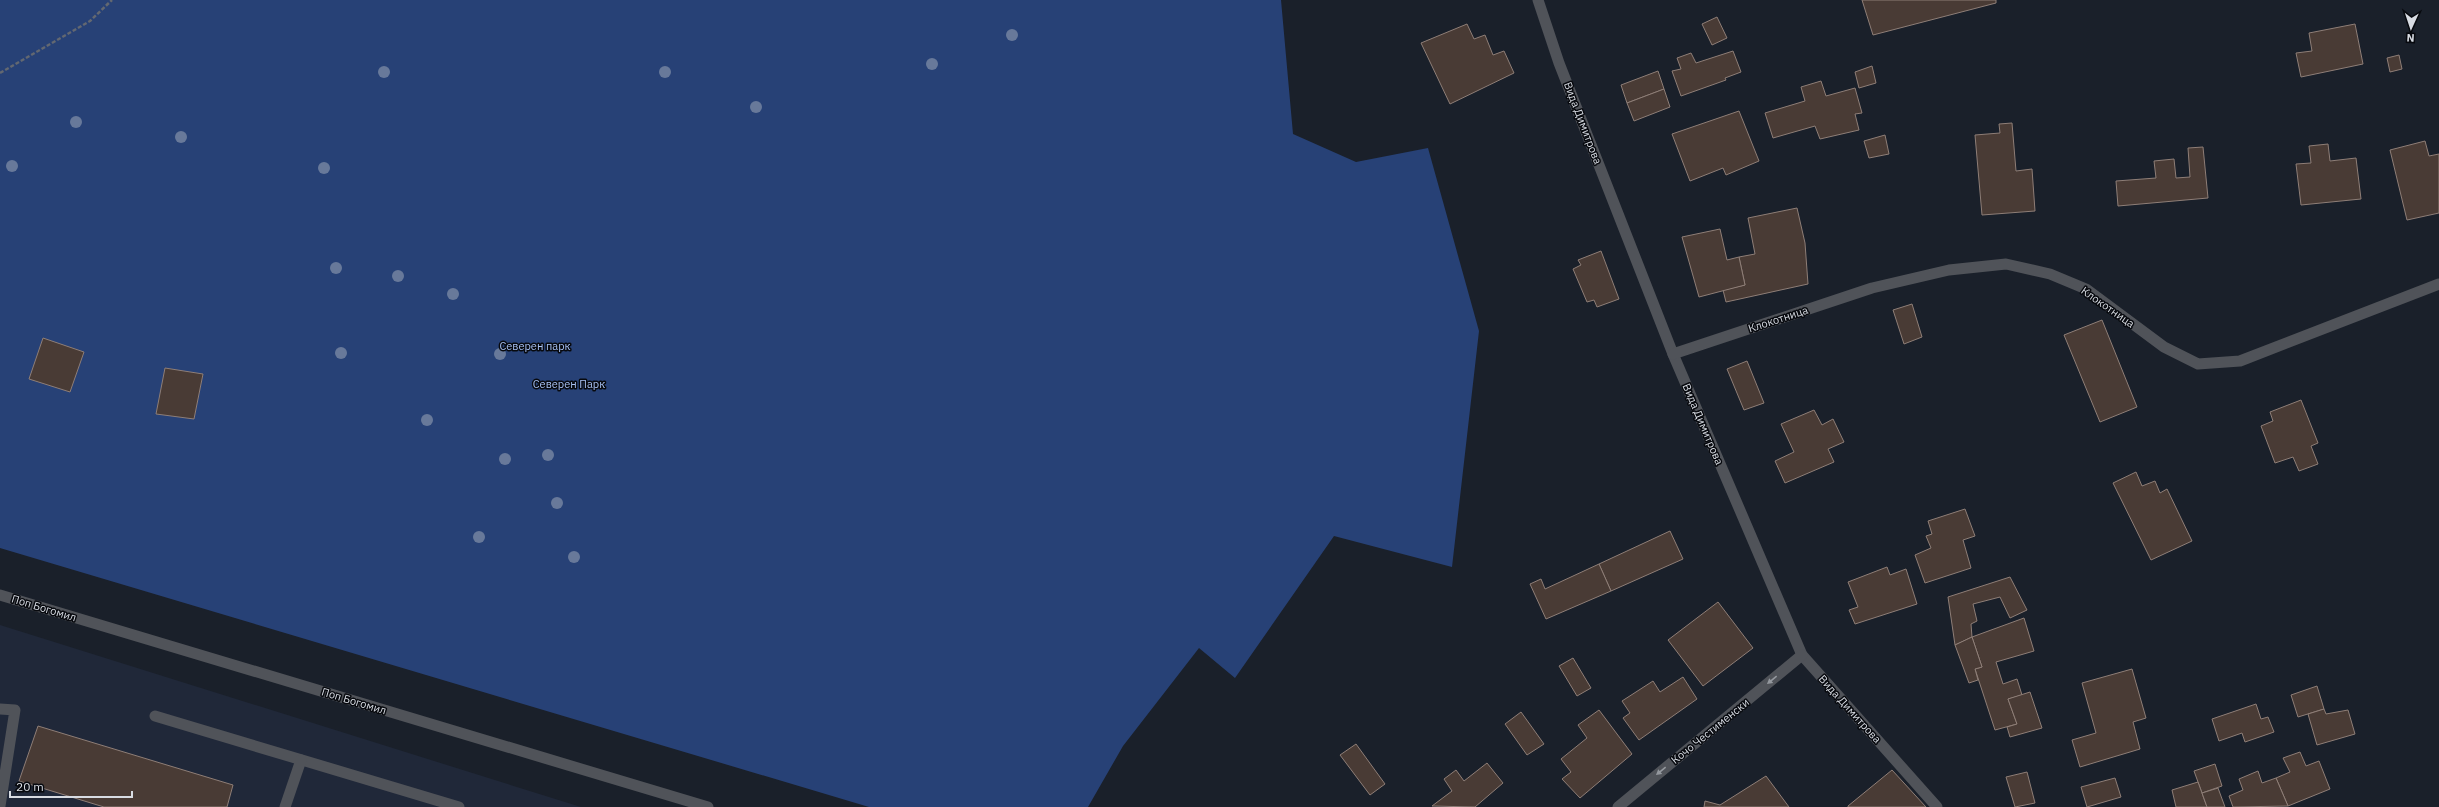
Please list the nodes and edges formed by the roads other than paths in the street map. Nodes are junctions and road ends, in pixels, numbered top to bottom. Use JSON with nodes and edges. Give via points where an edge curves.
{"nodes":[{"id":1,"x":1538,"y":0,"type":"edge"},
{"id":2,"x":2439,"y":284,"type":"edge"},
{"id":3,"x":1673,"y":354,"type":"junction"},
{"id":4,"x":0,"y":595,"type":"edge"},
{"id":5,"x":1802,"y":655,"type":"junction"},
{"id":6,"x":0,"y":709,"type":"edge"},
{"id":7,"x":154,"y":716,"type":"dead end"},
{"id":8,"x":301,"y":760,"type":"junction"},
{"id":9,"x":0,"y":806,"type":"edge"},
{"id":10,"x":285,"y":807,"type":"edge"},
{"id":11,"x":459,"y":807,"type":"edge"},
{"id":12,"x":708,"y":807,"type":"edge"},
{"id":13,"x":1618,"y":807,"type":"edge"},
{"id":14,"x":1937,"y":807,"type":"edge"}],
"edges":[{"from":1,"to":3,"type":"street","name":"Вида Димитрова","via":[[1559,63]]},
{"from":2,"to":3,"type":"street","name":"Клокотница","via":[[2240,362],[2198,364],[2164,347],[2086,289],[2050,274],[2006,264],[1949,270],[1872,288]]},
{"from":3,"to":5,"type":"street","name":"Вида Димитрова"},
{"from":4,"to":12,"type":"street","name":"Поп Богомил"},
{"from":5,"to":13,"type":"street","name":"Кочо Честименски","one_way":true},
{"from":5,"to":14,"type":"street","name":"Вида Димитрова"},
{"from":6,"to":9,"type":"street","via":[[15,710]]},
{"from":7,"to":8,"type":"street"},
{"from":8,"to":10,"type":"street"},
{"from":8,"to":11,"type":"street"}]}
